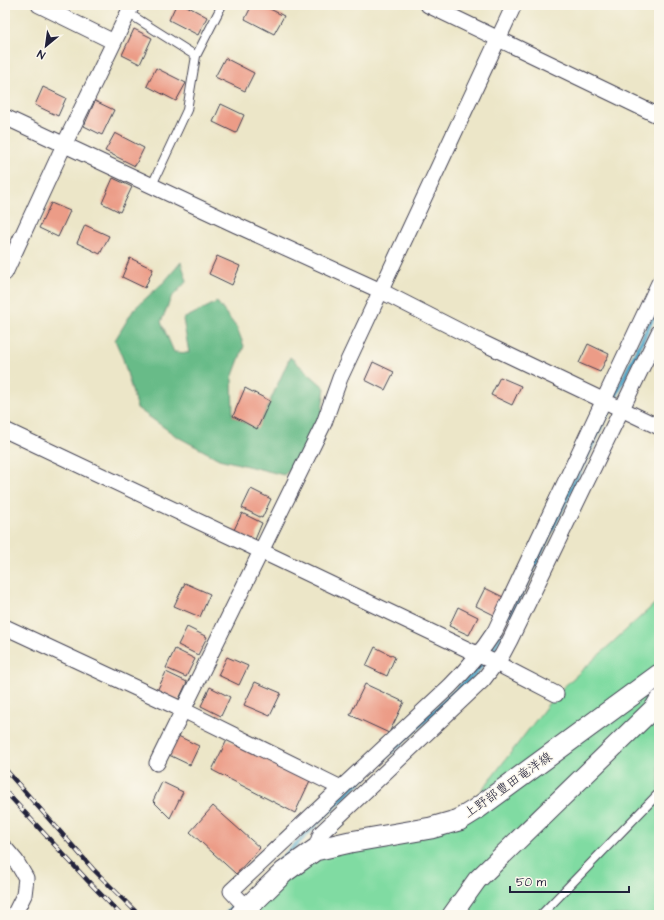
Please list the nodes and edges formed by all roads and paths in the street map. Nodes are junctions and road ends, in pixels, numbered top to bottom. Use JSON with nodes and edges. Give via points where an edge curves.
{"nodes":[{"id":1,"x":39,"y":5,"type":"edge"},
{"id":2,"x":222,"y":5,"type":"edge"},
{"id":3,"x":428,"y":5,"type":"edge"},
{"id":4,"x":514,"y":5,"type":"edge"},
{"id":5,"x":130,"y":9,"type":"edge"},
{"id":6,"x":498,"y":39,"type":"junction"},
{"id":7,"x":114,"y":42,"type":"junction"},
{"id":8,"x":196,"y":56,"type":"junction"},
{"id":9,"x":659,"y":116,"type":"edge"},
{"id":10,"x":5,"y":117,"type":"edge"},
{"id":11,"x":64,"y":145,"type":"junction"},
{"id":12,"x":152,"y":185,"type":"junction"},
{"id":13,"x":5,"y":273,"type":"edge"},
{"id":14,"x":659,"y":283,"type":"edge"},
{"id":15,"x":380,"y":291,"type":"junction"},
{"id":16,"x":659,"y":332,"type":"edge"},
{"id":17,"x":603,"y":400,"type":"junction"},
{"id":18,"x":622,"y":409,"type":"junction"},
{"id":19,"x":659,"y":427,"type":"edge"},
{"id":20,"x":5,"y":430,"type":"edge"},
{"id":21,"x":261,"y":551,"type":"junction"},
{"id":22,"x":5,"y":628,"type":"edge"},
{"id":23,"x":478,"y":655,"type":"junction"},
{"id":24,"x":496,"y":663,"type":"junction"},
{"id":25,"x":659,"y":675,"type":"edge"},
{"id":26,"x":556,"y":694,"type":"dead end"},
{"id":27,"x":659,"y":700,"type":"edge"},
{"id":28,"x":183,"y":710,"type":"junction"},
{"id":29,"x":157,"y":763,"type":"dead end"},
{"id":30,"x":341,"y":788,"type":"junction"},
{"id":31,"x":659,"y":793,"type":"edge"},
{"id":32,"x":5,"y":848,"type":"edge"},
{"id":33,"x":315,"y":850,"type":"junction"},
{"id":34,"x":244,"y":912,"type":"edge"},
{"id":35,"x":14,"y":915,"type":"edge"},
{"id":36,"x":452,"y":915,"type":"edge"},
{"id":37,"x":541,"y":915,"type":"edge"}],
"edges":[{"from":1,"to":7,"type":"street"},
{"from":2,"to":8,"type":"lane"},
{"from":3,"to":6,"type":"street"},
{"from":4,"to":6,"type":"street"},
{"from":5,"to":7,"type":"street"},
{"from":5,"to":8,"type":"lane"},
{"from":6,"to":9,"type":"street"},
{"from":6,"to":15,"type":"street"},
{"from":7,"to":11,"type":"street"},
{"from":8,"to":12,"type":"lane","via":[[187,110]]},
{"from":10,"to":11,"type":"street"},
{"from":11,"to":12,"type":"street"},
{"from":11,"to":13,"type":"street"},
{"from":12,"to":15,"type":"street"},
{"from":14,"to":17,"type":"street"},
{"from":15,"to":17,"type":"street"},
{"from":15,"to":21,"type":"street","via":[[340,378],[324,424]]},
{"from":16,"to":18,"type":"street"},
{"from":17,"to":18,"type":"street"},
{"from":17,"to":23,"type":"street","via":[[495,631]]},
{"from":18,"to":19,"type":"street"},
{"from":18,"to":24,"type":"street","via":[[510,640]]},
{"from":20,"to":21,"type":"street"},
{"from":21,"to":23,"type":"street"},
{"from":21,"to":28,"type":"street"},
{"from":22,"to":28,"type":"street"},
{"from":23,"to":24,"type":"street"},
{"from":23,"to":30,"type":"street","via":[[450,686]]},
{"from":24,"to":26,"type":"street"},
{"from":24,"to":33,"type":"street","via":[[483,680],[321,833]]},
{"from":25,"to":33,"type":"main road","name":"上野部豊田竜洋線","via":[[459,820],[431,828]]},
{"from":27,"to":36,"type":"street","via":[[655,707],[477,880]]},
{"from":28,"to":29,"type":"street"},
{"from":28,"to":30,"type":"street"},
{"from":30,"to":34,"type":"street","via":[[231,892]]},
{"from":31,"to":37,"type":"lane"},
{"from":32,"to":35,"type":"street","via":[[26,878],[24,895]]},
{"from":33,"to":34,"type":"main road","name":"上野部豊田竜洋線","via":[[284,872]]}]}
